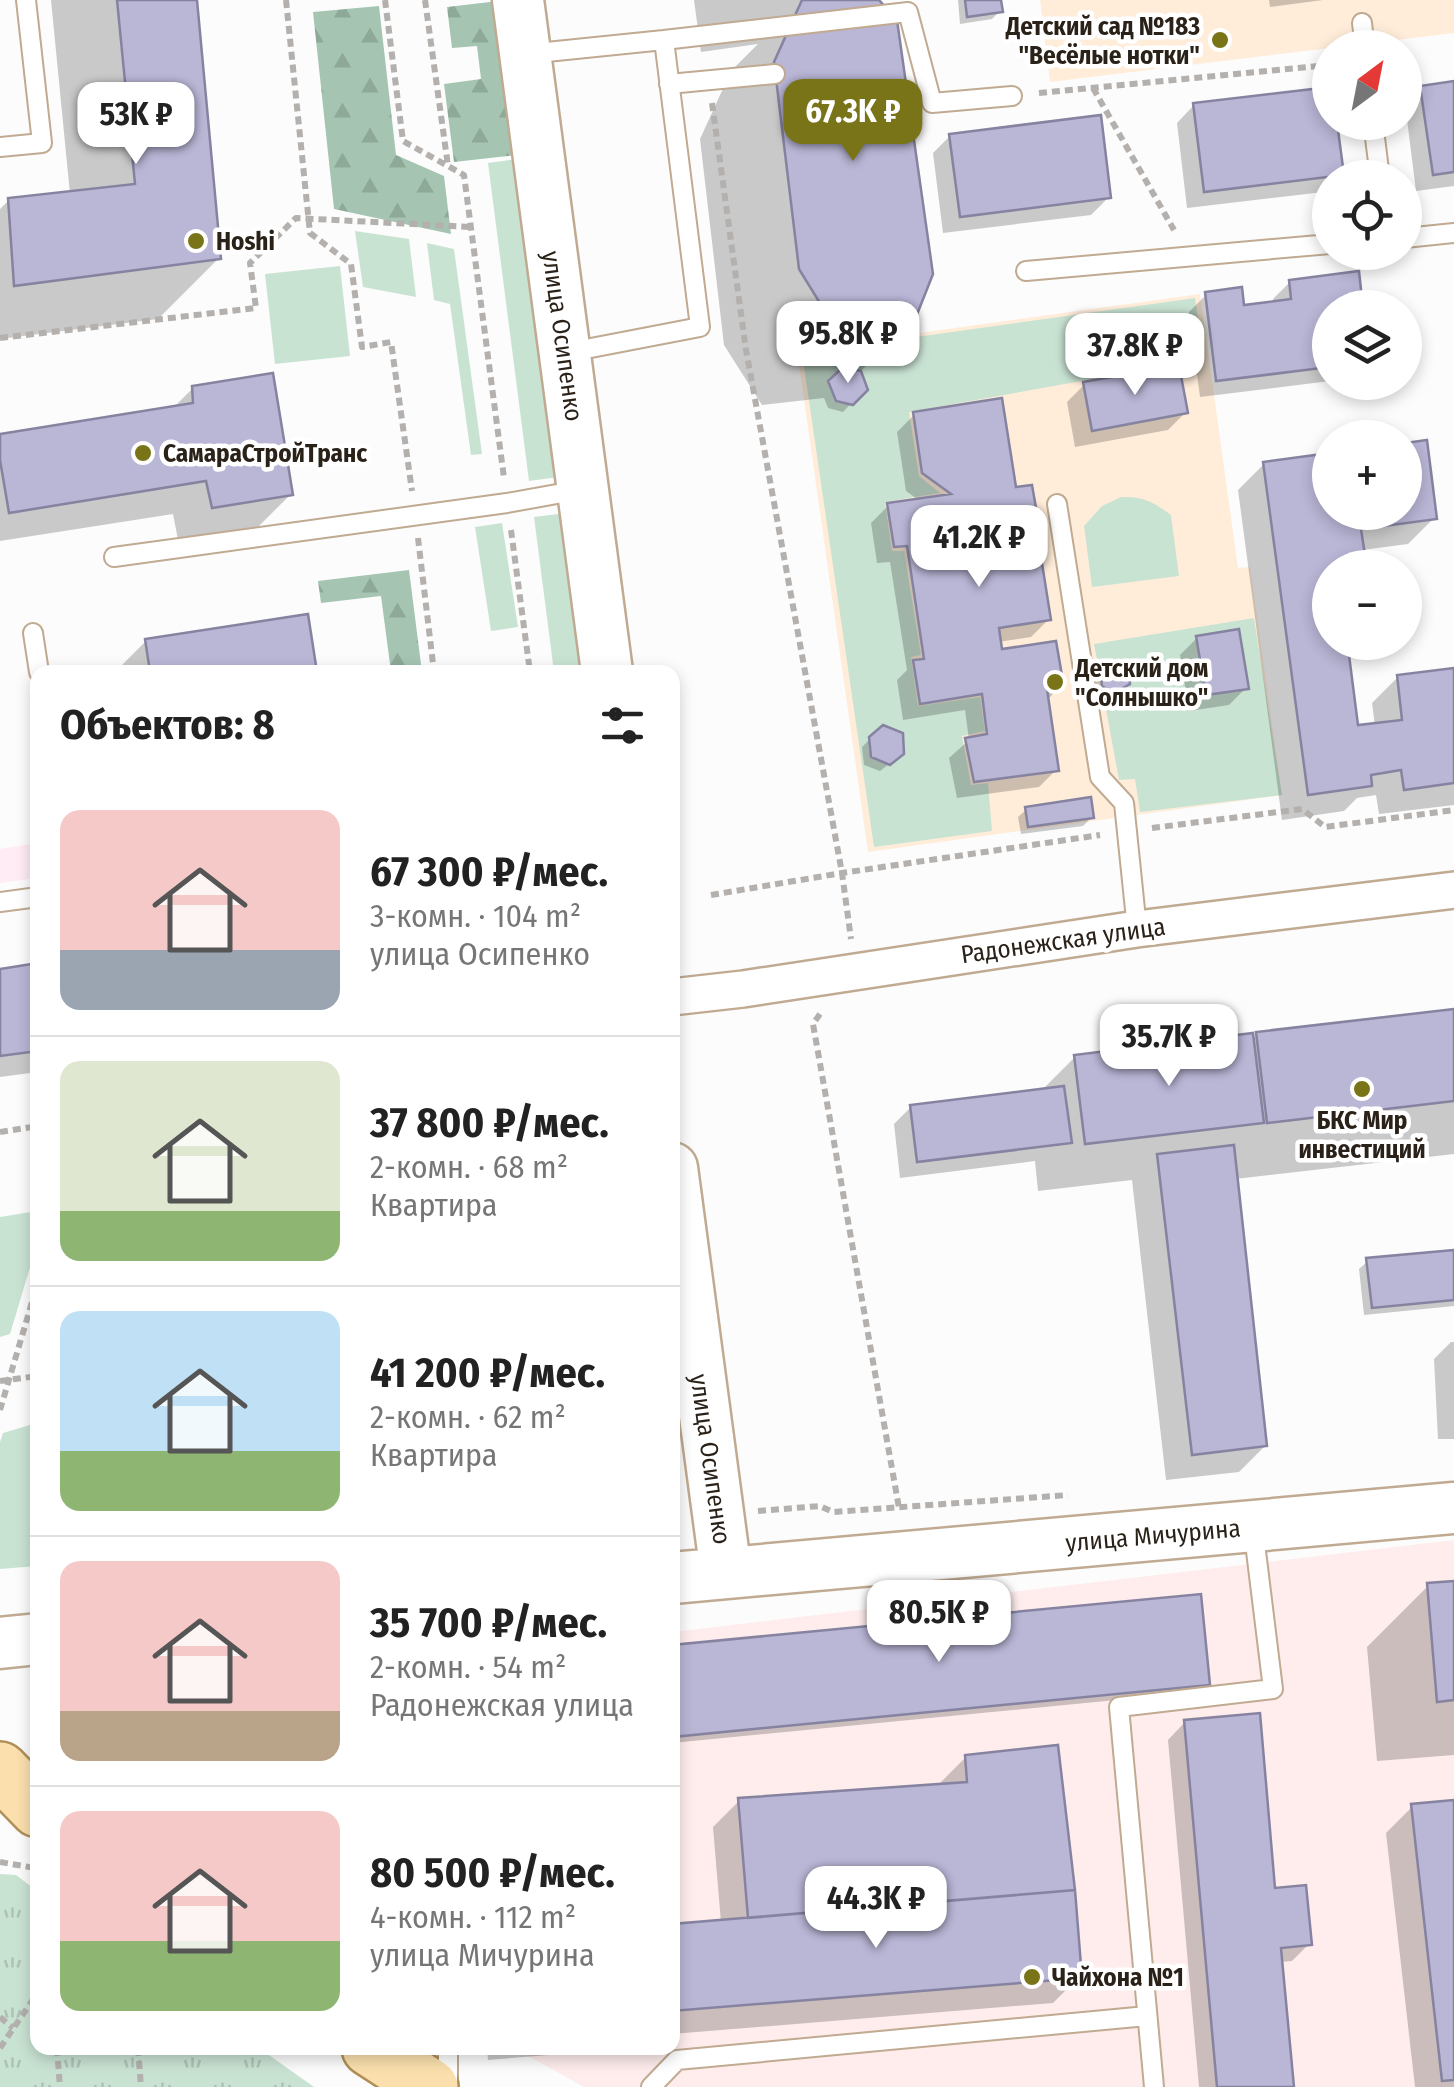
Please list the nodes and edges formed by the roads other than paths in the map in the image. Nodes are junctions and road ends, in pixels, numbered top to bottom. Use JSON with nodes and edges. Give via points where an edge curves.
{"nodes":[{"id":1,"x":26,"y":0,"type":"edge"},
{"id":2,"x":518,"y":0,"type":"edge"},
{"id":3,"x":1362,"y":23,"type":"dead end"},
{"id":4,"x":1363,"y":30,"type":"edge"},
{"id":5,"x":664,"y":40,"type":"junction"},
{"id":6,"x":525,"y":54,"type":"junction"},
{"id":7,"x":776,"y":74,"type":"dead end"},
{"id":8,"x":669,"y":84,"type":"junction"},
{"id":9,"x":1012,"y":96,"type":"road end"},
{"id":10,"x":0,"y":147,"type":"edge"},
{"id":11,"x":1454,"y":233,"type":"edge"},
{"id":12,"x":1422,"y":236,"type":"edge"},
{"id":13,"x":1312,"y":246,"type":"edge"},
{"id":14,"x":1026,"y":271,"type":"dead end"},
{"id":15,"x":565,"y":354,"type":"junction"},
{"id":16,"x":583,"y":490,"type":"junction"},
{"id":17,"x":1058,"y":504,"type":"dead end"},
{"id":18,"x":114,"y":557,"type":"dead end"},
{"id":19,"x":33,"y":633,"type":"dead end"},
{"id":20,"x":38,"y":665,"type":"edge"},
{"id":21,"x":606,"y":665,"type":"edge"},
{"id":22,"x":1454,"y":890,"type":"edge"},
{"id":23,"x":30,"y":898,"type":"edge"},
{"id":24,"x":0,"y":902,"type":"edge"},
{"id":25,"x":1138,"y":929,"type":"junction"},
{"id":26,"x":680,"y":996,"type":"edge"},
{"id":27,"x":680,"y":1228,"type":"edge"},
{"id":28,"x":1454,"y":1508,"type":"edge"},
{"id":29,"x":1253,"y":1526,"type":"junction"},
{"id":30,"x":726,"y":1573,"type":"junction"},
{"id":31,"x":680,"y":1577,"type":"edge"},
{"id":32,"x":30,"y":1640,"type":"edge"},
{"id":33,"x":0,"y":1642,"type":"edge"},
{"id":34,"x":0,"y":1770,"type":"edge"},
{"id":35,"x":30,"y":1801,"type":"edge"},
{"id":36,"x":1147,"y":2016,"type":"junction"},
{"id":37,"x":381,"y":2055,"type":"edge"},
{"id":38,"x":448,"y":2055,"type":"edge"},
{"id":39,"x":430,"y":2087,"type":"edge"},
{"id":40,"x":448,"y":2087,"type":"edge"},
{"id":41,"x":651,"y":2087,"type":"edge"},
{"id":42,"x":1154,"y":2087,"type":"edge"}],
"edges":[{"from":1,"to":10,"type":"lane","via":[[42,143]]},
{"from":2,"to":6,"type":"main road","name":"улица Осипенко"},
{"from":3,"to":4,"type":"lane"},
{"from":5,"to":6,"type":"lane"},
{"from":5,"to":8,"type":"lane"},
{"from":5,"to":9,"type":"lane","via":[[908,12],[932,103]]},
{"from":6,"to":15,"type":"main road","name":"улица Осипенко"},
{"from":7,"to":8,"type":"lane"},
{"from":8,"to":15,"type":"lane","via":[[700,328]]},
{"from":11,"to":12,"type":"lane"},
{"from":13,"to":14,"type":"lane"},
{"from":15,"to":16,"type":"main road","name":"улица Осипенко"},
{"from":16,"to":18,"type":"lane"},
{"from":16,"to":21,"type":"main road","name":"улица Осипенко"},
{"from":17,"to":25,"type":"lane","via":[[1100,777],[1124,803]]},
{"from":19,"to":20,"type":"lane"},
{"from":22,"to":25,"type":"street","name":"Радонежская улица"},
{"from":23,"to":24,"type":"lane"},
{"from":25,"to":26,"type":"street","name":"Радонежская улица"},
{"from":27,"to":30,"type":"main road","name":"улица Осипенко"},
{"from":28,"to":29,"type":"main road","name":"улица Мичурина"},
{"from":29,"to":30,"type":"main road","name":"улица Мичурина"},
{"from":29,"to":36,"type":"lane","via":[[1273,1689],[1120,1707]]},
{"from":30,"to":31,"type":"main road","name":"улица Мичурина"},
{"from":32,"to":33,"type":"main road"},
{"from":34,"to":35,"type":"main road"},
{"from":36,"to":41,"type":"lane","via":[[676,2060]]},
{"from":36,"to":42,"type":"lane"},
{"from":37,"to":39,"type":"main road"},
{"from":38,"to":40,"type":"lane"}]}
